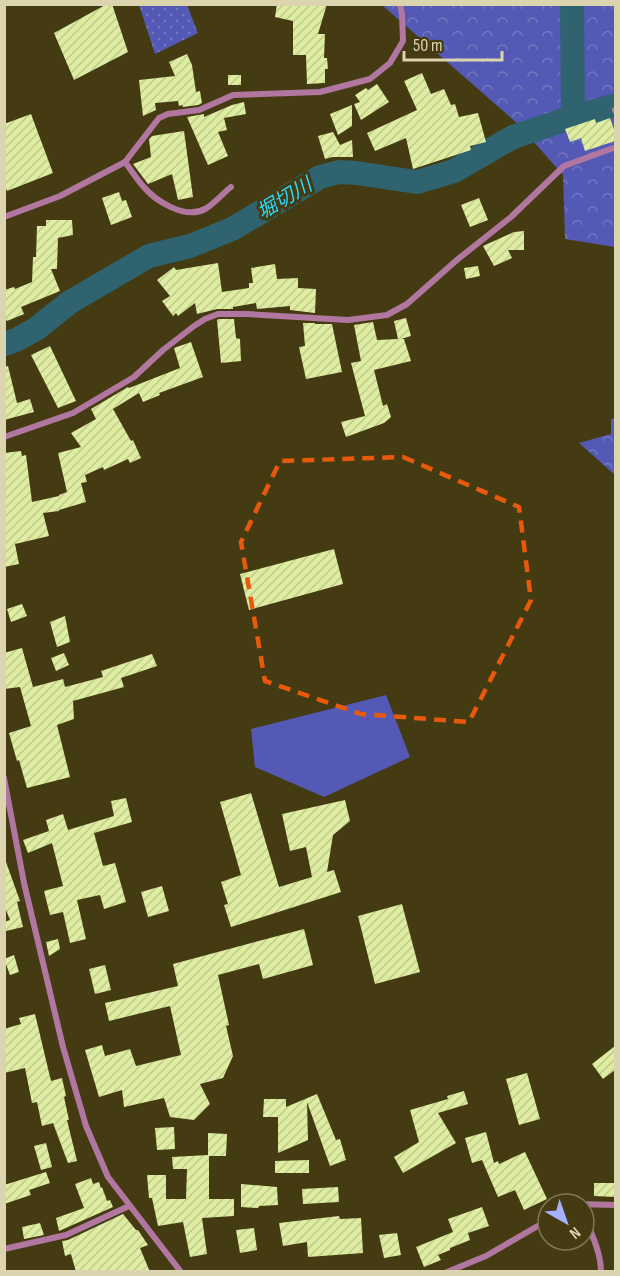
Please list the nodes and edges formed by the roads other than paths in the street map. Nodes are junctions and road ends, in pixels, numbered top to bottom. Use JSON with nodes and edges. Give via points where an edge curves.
{"nodes":[{"id":1,"x":400,"y":4,"type":"edge"},
{"id":2,"x":615,"y":147,"type":"edge"},
{"id":3,"x":125,"y":162,"type":"junction"},
{"id":4,"x":231,"y":187,"type":"dead end"},
{"id":5,"x":4,"y":217,"type":"edge"},
{"id":6,"x":4,"y":437,"type":"edge"},
{"id":7,"x":4,"y":778,"type":"edge"},
{"id":8,"x":596,"y":1205,"type":"edge"},
{"id":9,"x":615,"y":1205,"type":"edge"},
{"id":10,"x":129,"y":1206,"type":"junction"},
{"id":11,"x":536,"y":1227,"type":"edge"},
{"id":12,"x":596,"y":1244,"type":"edge"},
{"id":13,"x":4,"y":1249,"type":"edge"},
{"id":14,"x":181,"y":1272,"type":"edge"},
{"id":15,"x":447,"y":1272,"type":"edge"},
{"id":16,"x":601,"y":1272,"type":"edge"}],
"edges":[{"from":1,"to":3,"type":"street","via":[[403,41],[390,63],[370,79],[320,92],[233,95],[199,110],[168,114],[159,118]]},
{"from":2,"to":6,"type":"street","via":[[564,166],[511,217],[407,304],[387,315],[348,320],[218,314],[194,326],[134,378],[73,412]]},
{"from":3,"to":4,"type":"street","via":[[148,192],[180,212],[204,209]]},
{"from":3,"to":5,"type":"street","via":[[60,196]]},
{"from":7,"to":10,"type":"street","via":[[24,883],[74,1089],[108,1177]]},
{"from":8,"to":9,"type":"street"},
{"from":10,"to":13,"type":"street","via":[[66,1235]]},
{"from":10,"to":14,"type":"street"},
{"from":11,"to":15,"type":"street","via":[[486,1256]]},
{"from":12,"to":16,"type":"street"}]}
